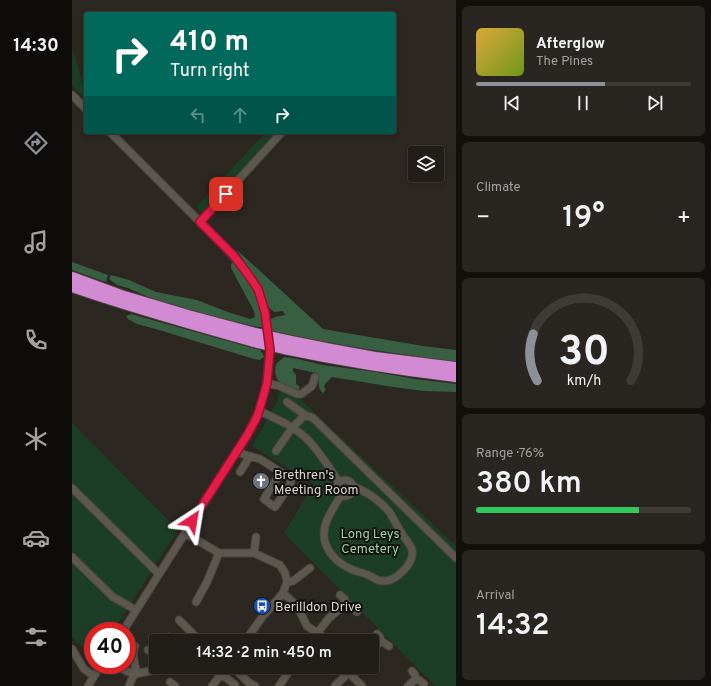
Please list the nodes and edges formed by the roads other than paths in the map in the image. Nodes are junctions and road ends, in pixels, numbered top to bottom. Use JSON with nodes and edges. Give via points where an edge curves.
{"nodes":[{"id":1,"x":72,"y":95,"type":"edge"},
{"id":2,"x":84,"y":107,"type":"edge"},
{"id":3,"x":112,"y":134,"type":"edge"},
{"id":4,"x":280,"y":134,"type":"edge"},
{"id":5,"x":200,"y":222,"type":"junction"},
{"id":6,"x":72,"y":278,"type":"edge"},
{"id":7,"x":72,"y":287,"type":"edge"},
{"id":8,"x":254,"y":337,"type":"junction"},
{"id":9,"x":285,"y":344,"type":"junction"},
{"id":10,"x":456,"y":367,"type":"edge"},
{"id":11,"x":315,"y":377,"type":"dead end"},
{"id":12,"x":456,"y":377,"type":"edge"},
{"id":13,"x":267,"y":383,"type":"junction"},
{"id":14,"x":287,"y":402,"type":"dead end"},
{"id":15,"x":259,"y":411,"type":"junction"},
{"id":16,"x":305,"y":415,"type":"junction"},
{"id":17,"x":292,"y":428,"type":"junction"},
{"id":18,"x":238,"y":451,"type":"junction"},
{"id":19,"x":276,"y":452,"type":"dead end"},
{"id":20,"x":250,"y":456,"type":"junction"},
{"id":21,"x":240,"y":472,"type":"dead end"},
{"id":22,"x":280,"y":473,"type":"junction"},
{"id":23,"x":339,"y":482,"type":"junction"},
{"id":24,"x":353,"y":486,"type":"junction"},
{"id":25,"x":72,"y":488,"type":"edge"},
{"id":26,"x":341,"y":495,"type":"junction"},
{"id":27,"x":185,"y":533,"type":"junction"},
{"id":28,"x":256,"y":537,"type":"dead end"},
{"id":29,"x":219,"y":553,"type":"junction"},
{"id":30,"x":254,"y":553,"type":"junction"},
{"id":31,"x":72,"y":556,"type":"edge"},
{"id":32,"x":456,"y":558,"type":"edge"},
{"id":33,"x":310,"y":568,"type":"dead end"},
{"id":34,"x":159,"y":574,"type":"junction"},
{"id":35,"x":287,"y":582,"type":"junction"},
{"id":36,"x":283,"y":593,"type":"junction"},
{"id":37,"x":340,"y":595,"type":"dead end"},
{"id":38,"x":196,"y":602,"type":"dead end"},
{"id":39,"x":345,"y":604,"type":"junction"},
{"id":40,"x":136,"y":610,"type":"junction"},
{"id":41,"x":357,"y":612,"type":"dead end"},
{"id":42,"x":179,"y":620,"type":"dead end"},
{"id":43,"x":129,"y":622,"type":"edge"},
{"id":44,"x":317,"y":633,"type":"joint"},
{"id":45,"x":193,"y":634,"type":"edge"},
{"id":46,"x":250,"y":634,"type":"edge"},
{"id":47,"x":379,"y":636,"type":"edge"},
{"id":48,"x":381,"y":641,"type":"joint"},
{"id":49,"x":389,"y":646,"type":"dead end"},
{"id":50,"x":72,"y":649,"type":"edge"},
{"id":51,"x":149,"y":671,"type":"edge"},
{"id":52,"x":412,"y":671,"type":"dead end"},
{"id":53,"x":135,"y":674,"type":"edge"},
{"id":54,"x":136,"y":674,"type":"edge"},
{"id":55,"x":238,"y":674,"type":"edge"},
{"id":56,"x":287,"y":674,"type":"edge"},
{"id":57,"x":345,"y":674,"type":"edge"},
{"id":58,"x":353,"y":674,"type":"edge"},
{"id":59,"x":94,"y":676,"type":"joint"},
{"id":60,"x":416,"y":679,"type":"junction"},
{"id":61,"x":246,"y":684,"type":"edge"},
{"id":62,"x":424,"y":684,"type":"dead end"},
{"id":63,"x":235,"y":685,"type":"dead end"},
{"id":64,"x":88,"y":686,"type":"edge"},
{"id":65,"x":129,"y":686,"type":"edge"},
{"id":66,"x":212,"y":686,"type":"edge"},
{"id":67,"x":255,"y":686,"type":"edge"},
{"id":68,"x":279,"y":686,"type":"edge"},
{"id":69,"x":335,"y":686,"type":"edge"},
{"id":70,"x":362,"y":686,"type":"edge"},
{"id":71,"x":408,"y":686,"type":"edge"}],
"edges":[{"from":1,"to":2,"type":"street"},
{"from":3,"to":5,"type":"street"},
{"from":4,"to":5,"type":"street"},
{"from":5,"to":13,"type":"street","via":[[234,256],[258,289],[265,312],[270,350]]},
{"from":6,"to":8,"type":"highway"},
{"from":7,"to":8,"type":"highway","via":[[186,323]]},
{"from":8,"to":9,"type":"highway","bridge":true},
{"from":9,"to":10,"type":"highway"},
{"from":9,"to":12,"type":"highway","via":[[340,360]]},
{"from":11,"to":13,"type":"street","via":[[312,386],[300,394]]},
{"from":13,"to":15,"type":"street"},
{"from":14,"to":16,"type":"street"},
{"from":15,"to":17,"type":"street"},
{"from":15,"to":18,"type":"street"},
{"from":16,"to":17,"type":"street"},
{"from":16,"to":32,"type":"street","via":[[313,418]]},
{"from":17,"to":19,"type":"street"},
{"from":17,"to":23,"type":"street","via":[[309,441]]},
{"from":18,"to":20,"type":"street"},
{"from":18,"to":27,"type":"street"},
{"from":20,"to":21,"type":"street"},
{"from":20,"to":22,"type":"street","via":[[260,459]]},
{"from":22,"to":22,"type":"street","via":[[290,478],[291,483],[275,507],[264,499]]},
{"from":23,"to":24,"type":"street","via":[[347,480]]},
{"from":23,"to":26,"type":"street","via":[[337,490]]},
{"from":24,"to":26,"type":"street","via":[[350,495]]},
{"from":24,"to":26,"type":"street","via":[[369,495],[390,513],[409,544],[412,559],[396,576],[383,582],[352,570],[329,552],[324,534],[325,524]]},
{"from":25,"to":34,"type":"street"},
{"from":27,"to":29,"type":"street"},
{"from":27,"to":34,"type":"street"},
{"from":28,"to":30,"type":"street"},
{"from":29,"to":30,"type":"street"},
{"from":29,"to":38,"type":"street"},
{"from":30,"to":35,"type":"street","via":[[280,566]]},
{"from":31,"to":40,"type":"street","via":[[113,597]]},
{"from":33,"to":35,"type":"street","via":[[293,581]]},
{"from":34,"to":40,"type":"street"},
{"from":35,"to":36,"type":"street"},
{"from":36,"to":44,"type":"street","via":[[298,608],[308,626]]},
{"from":36,"to":46,"type":"street"},
{"from":37,"to":39,"type":"street"},
{"from":39,"to":41,"type":"street"},
{"from":39,"to":44,"type":"street"},
{"from":40,"to":43,"type":"street"},
{"from":42,"to":45,"type":"street"},
{"from":47,"to":48,"type":"street"},
{"from":48,"to":49,"type":"street"},
{"from":50,"to":59,"type":"street","via":[[84,669]]},
{"from":51,"to":54,"type":"street"},
{"from":52,"to":60,"type":"street"},
{"from":53,"to":65,"type":"street"},
{"from":55,"to":61,"type":"street"},
{"from":56,"to":68,"type":"street"},
{"from":57,"to":69,"type":"street"},
{"from":58,"to":70,"type":"street"},
{"from":59,"to":64,"type":"street"},
{"from":60,"to":62,"type":"street"},
{"from":60,"to":71,"type":"street"},
{"from":61,"to":67,"type":"street"},
{"from":63,"to":66,"type":"street","via":[[225,677],[219,677]]}]}
